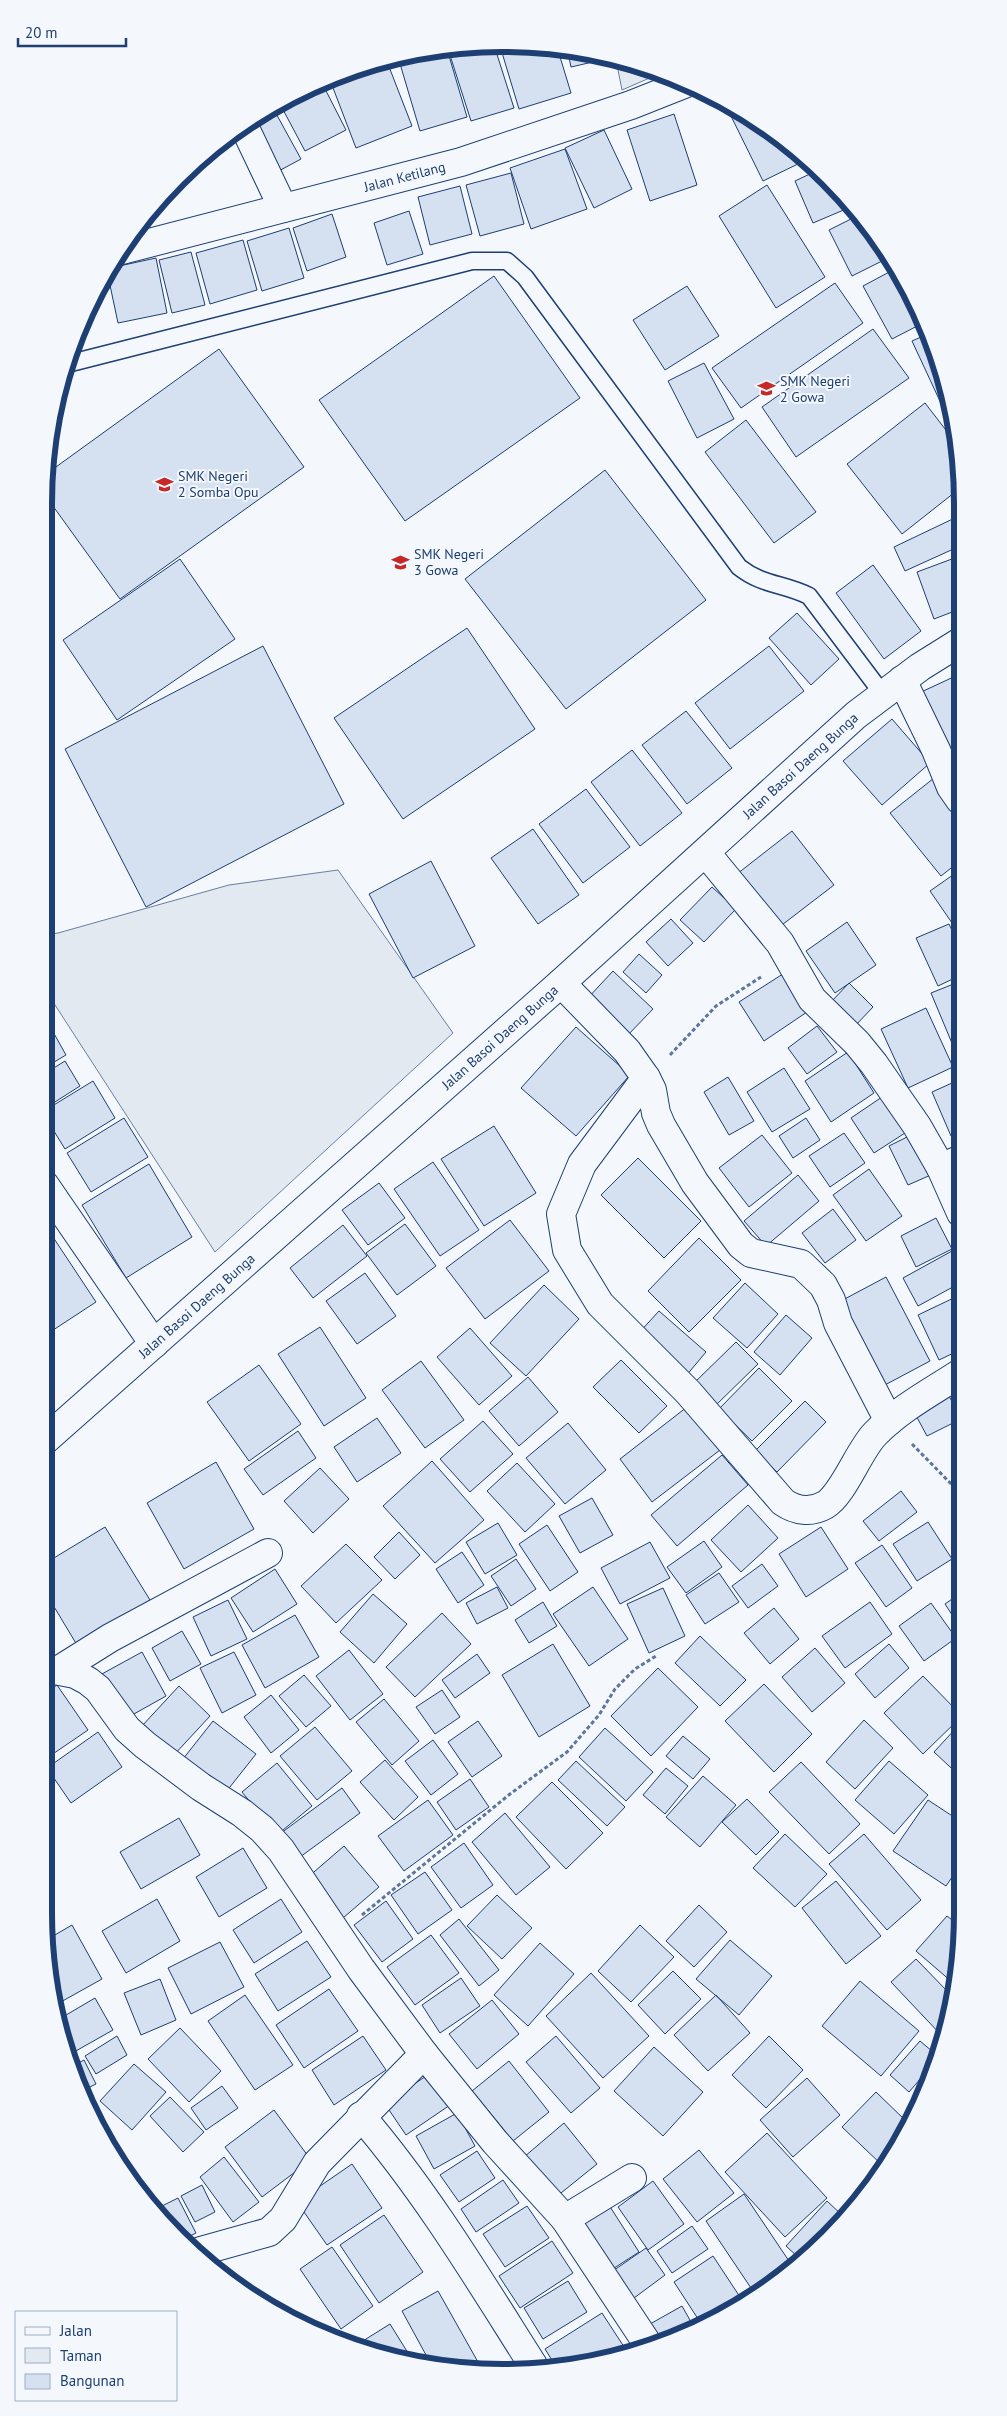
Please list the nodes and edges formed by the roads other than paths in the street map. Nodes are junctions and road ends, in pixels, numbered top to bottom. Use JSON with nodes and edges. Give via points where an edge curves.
{"nodes":[{"id":1,"x":676,"y":87,"type":"edge"},
{"id":2,"x":247,"y":133,"type":"edge"},
{"id":3,"x":283,"y":208,"type":"junction"},
{"id":4,"x":133,"y":247,"type":"edge"},
{"id":5,"x":75,"y":362,"type":"edge"},
{"id":6,"x":954,"y":646,"type":"edge"},
{"id":7,"x":892,"y":687,"type":"junction"},
{"id":8,"x":954,"y":792,"type":"edge"},
{"id":9,"x":706,"y":853,"type":"junction"},
{"id":10,"x":561,"y":983,"type":"junction"},
{"id":11,"x":646,"y":1078,"type":"junction"},
{"id":12,"x":951,"y":1163,"type":"edge"},
{"id":13,"x":954,"y":1178,"type":"edge"},
{"id":14,"x":52,"y":1196,"type":"edge"},
{"id":15,"x":154,"y":1344,"type":"junction"},
{"id":16,"x":954,"y":1377,"type":"edge"},
{"id":17,"x":889,"y":1421,"type":"junction"},
{"id":18,"x":52,"y":1433,"type":"edge"},
{"id":19,"x":268,"y":1553,"type":"dead end"},
{"id":20,"x":52,"y":1668,"type":"edge"},
{"id":21,"x":52,"y":1669,"type":"edge"},
{"id":22,"x":424,"y":2054,"type":"junction"},
{"id":23,"x":361,"y":2116,"type":"junction"},
{"id":24,"x":632,"y":2178,"type":"dead end"},
{"id":25,"x":564,"y":2219,"type":"junction"},
{"id":26,"x":204,"y":2250,"type":"edge"},
{"id":27,"x":646,"y":2340,"type":"edge"},
{"id":28,"x":532,"y":2363,"type":"edge"}],
"edges":[{"from":1,"to":3,"type":"street","name":"Jalan Ketilang","via":[[462,162]]},
{"from":2,"to":3,"type":"street"},
{"from":3,"to":4,"type":"street","name":"Jalan Ketilang"},
{"from":5,"to":7,"type":"lane","via":[[472,261],[507,261],[525,277],[739,567],[762,582],[809,596]]},
{"from":6,"to":7,"type":"street","name":"Jalan Basoi Daeng Bunga"},
{"from":7,"to":8,"type":"street","via":[[936,750]]},
{"from":7,"to":9,"type":"street","name":"Jalan Basoi Daeng Bunga","via":[[856,715]]},
{"from":9,"to":10,"type":"street","name":"Jalan Basoi Daeng Bunga"},
{"from":9,"to":12,"type":"street","via":[[780,943],[812,999],[874,1064],[917,1126]]},
{"from":10,"to":11,"type":"street","via":[[627,1051]]},
{"from":10,"to":15,"type":"street","name":"Jalan Basoi Daeng Bunga"},
{"from":11,"to":17,"type":"street","via":[[661,1125],[695,1183],[741,1245],[751,1253],[801,1264],[822,1285]]},
{"from":11,"to":17,"type":"street","via":[[582,1164],[562,1214],[567,1250],[600,1304],[688,1392],[763,1482],[795,1510],[811,1510],[826,1505],[839,1491],[874,1435]]},
{"from":12,"to":13,"type":"street"},
{"from":14,"to":15,"type":"street"},
{"from":15,"to":18,"type":"street","name":"Jalan Basoi Daeng Bunga"},
{"from":16,"to":17,"type":"street"},
{"from":19,"to":20,"type":"street"},
{"from":21,"to":22,"type":"street","via":[[75,1674],[88,1681],[98,1689],[127,1729],[145,1745],[262,1829],[281,1850]]},
{"from":22,"to":23,"type":"street"},
{"from":22,"to":25,"type":"street","via":[[495,2142]]},
{"from":23,"to":26,"type":"street","via":[[317,2164],[283,2219],[269,2232]]},
{"from":23,"to":28,"type":"street","via":[[442,2222]]},
{"from":24,"to":25,"type":"street"},
{"from":25,"to":27,"type":"street"}]}
